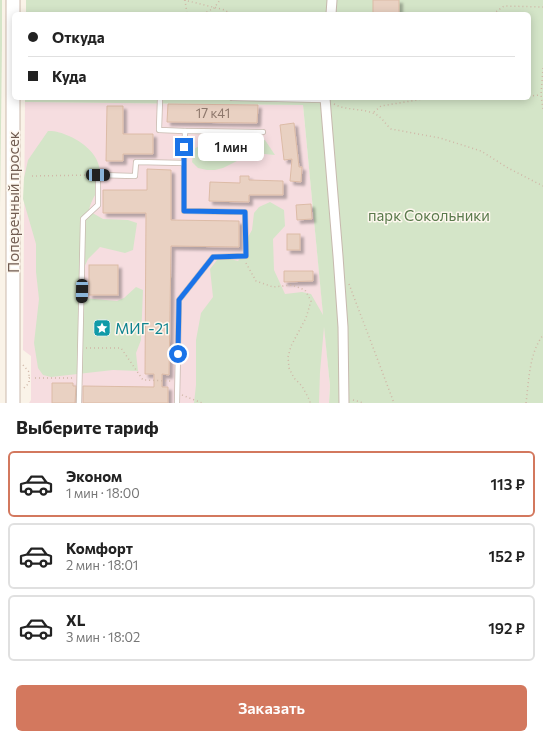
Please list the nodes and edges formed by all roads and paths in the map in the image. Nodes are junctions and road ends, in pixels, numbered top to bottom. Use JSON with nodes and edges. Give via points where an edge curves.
{"nodes":[{"id":1,"x":13,"y":0,"type":"edge"},
{"id":2,"x":185,"y":0,"type":"edge"},
{"id":3,"x":220,"y":0,"type":"edge"},
{"id":4,"x":332,"y":0,"type":"edge"},
{"id":5,"x":543,"y":7,"type":"edge"},
{"id":6,"x":214,"y":8,"type":"junction"},
{"id":7,"x":13,"y":12,"type":"edge"},
{"id":8,"x":187,"y":12,"type":"edge"},
{"id":9,"x":207,"y":12,"type":"edge"},
{"id":10,"x":228,"y":12,"type":"edge"},
{"id":11,"x":330,"y":12,"type":"edge"},
{"id":12,"x":496,"y":12,"type":"edge"},
{"id":13,"x":543,"y":68,"type":"edge"},
{"id":14,"x":542,"y":82,"type":"edge"},
{"id":15,"x":541,"y":95,"type":"junction"},
{"id":16,"x":531,"y":96,"type":"edge"},
{"id":17,"x":13,"y":100,"type":"edge"},
{"id":18,"x":160,"y":100,"type":"edge"},
{"id":19,"x":325,"y":100,"type":"edge"},
{"id":20,"x":327,"y":100,"type":"edge"},
{"id":21,"x":417,"y":100,"type":"edge"},
{"id":22,"x":543,"y":109,"type":"edge"},
{"id":23,"x":373,"y":113,"type":"junction"},
{"id":24,"x":185,"y":131,"type":"junction"},
{"id":25,"x":263,"y":132,"type":"dead end"},
{"id":26,"x":184,"y":163,"type":"junction"},
{"id":27,"x":98,"y":175,"type":"junction"},
{"id":28,"x":32,"y":176,"type":"dead end"},
{"id":29,"x":543,"y":186,"type":"edge"},
{"id":30,"x":246,"y":256,"type":"junction"},
{"id":31,"x":347,"y":278,"type":"dead end"},
{"id":32,"x":543,"y":335,"type":"edge"},
{"id":33,"x":80,"y":348,"type":"junction"},
{"id":34,"x":22,"y":364,"type":"dead end"},
{"id":35,"x":35,"y":378,"type":"dead end"},
{"id":36,"x":80,"y":378,"type":"junction"},
{"id":37,"x":177,"y":381,"type":"junction"},
{"id":38,"x":22,"y":389,"type":"dead end"},
{"id":39,"x":177,"y":392,"type":"junction"},
{"id":40,"x":344,"y":400,"type":"edge"},
{"id":41,"x":13,"y":403,"type":"edge"},
{"id":42,"x":79,"y":403,"type":"edge"},
{"id":43,"x":177,"y":403,"type":"edge"},
{"id":44,"x":202,"y":403,"type":"edge"},
{"id":45,"x":310,"y":403,"type":"edge"},
{"id":46,"x":364,"y":403,"type":"edge"},
{"id":47,"x":394,"y":403,"type":"edge"},
{"id":48,"x":526,"y":403,"type":"edge"}],
"edges":[{"from":1,"to":7,"type":"street","name":"Поперечный просек"},
{"from":2,"to":6,"type":"path"},
{"from":2,"to":8,"type":"path"},
{"from":3,"to":6,"type":"path"},
{"from":4,"to":11,"type":"street"},
{"from":5,"to":12,"type":"path","via":[[504,6]]},
{"from":6,"to":9,"type":"path"},
{"from":6,"to":10,"type":"path"},
{"from":13,"to":14,"type":"path"},
{"from":14,"to":15,"type":"path"},
{"from":15,"to":16,"type":"path"},
{"from":15,"to":22,"type":"path"},
{"from":17,"to":41,"type":"street","name":"Поперечный просек"},
{"from":18,"to":24,"type":"lane","via":[[159,130]]},
{"from":19,"to":40,"type":"street","via":[[343,327]]},
{"from":20,"to":23,"type":"path","via":[[341,108]]},
{"from":21,"to":23,"type":"path","via":[[381,106]]},
{"from":23,"to":29,"type":"path","via":[[391,129],[440,138],[481,152]]},
{"from":24,"to":25,"type":"lane"},
{"from":24,"to":26,"type":"lane"},
{"from":26,"to":27,"type":"lane","via":[[136,162],[135,176]]},
{"from":26,"to":30,"type":"lane","via":[[184,211],[245,212]]},
{"from":27,"to":28,"type":"path"},
{"from":27,"to":33,"type":"lane","via":[[98,204],[83,219]]},
{"from":30,"to":37,"type":"lane","via":[[213,257],[179,300]]},
{"from":30,"to":45,"type":"path","via":[[246,263],[256,281],[273,287],[292,286],[305,290],[311,301],[306,318],[290,346],[288,357],[289,368]]},
{"from":31,"to":47,"type":"path"},
{"from":32,"to":48,"type":"path","via":[[530,364]]},
{"from":33,"to":36,"type":"lane"},
{"from":33,"to":37,"type":"path","via":[[121,348],[143,380]]},
{"from":34,"to":38,"type":"path","via":[[29,372],[30,378],[29,383]]},
{"from":35,"to":36,"type":"path"},
{"from":36,"to":42,"type":"lane"},
{"from":37,"to":39,"type":"lane"},
{"from":39,"to":43,"type":"lane"},
{"from":39,"to":44,"type":"path"},
{"from":40,"to":46,"type":"path"}]}
